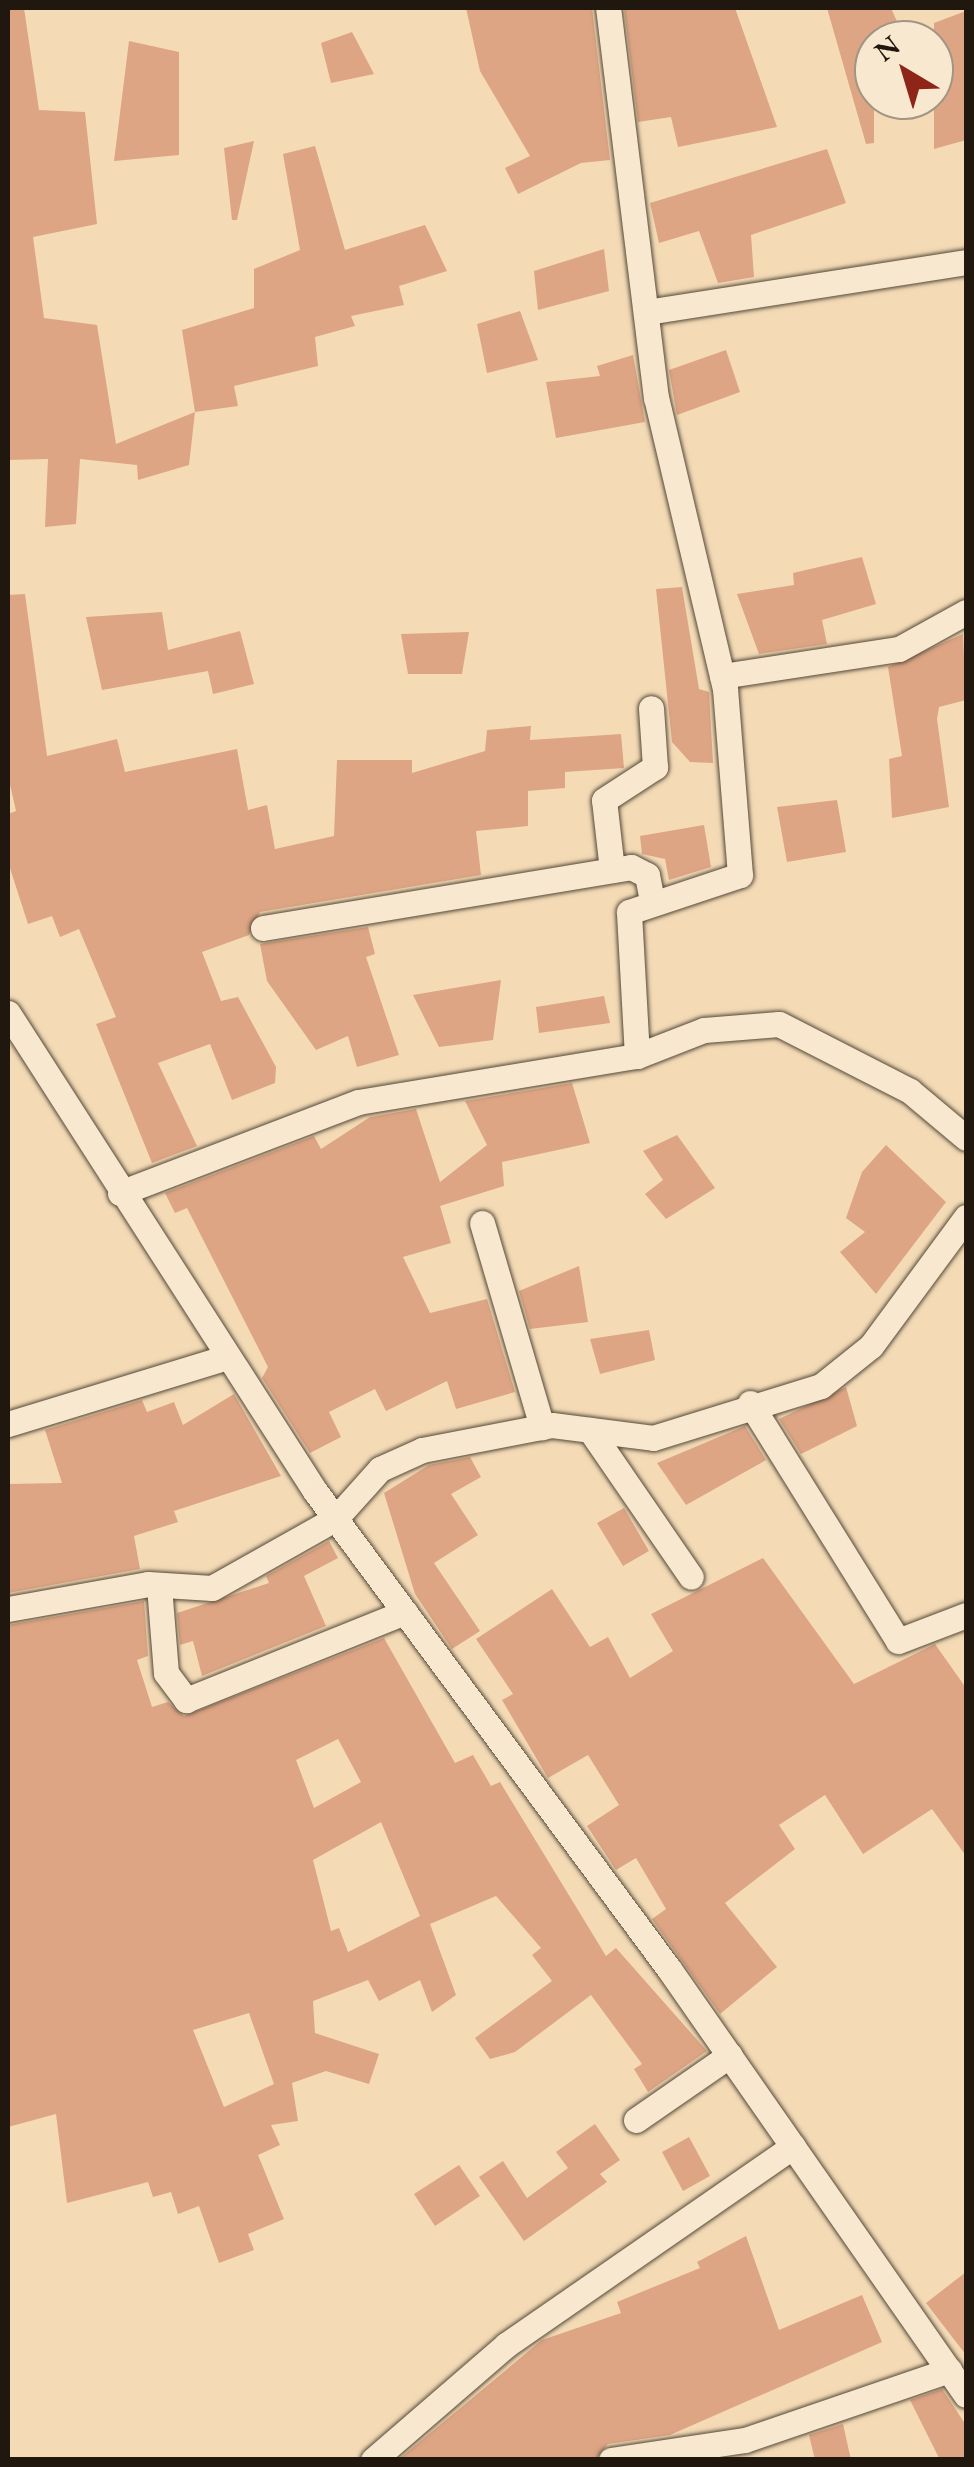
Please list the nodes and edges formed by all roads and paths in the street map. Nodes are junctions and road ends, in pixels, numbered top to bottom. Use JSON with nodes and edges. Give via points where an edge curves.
{"nodes":[{"id":1,"x":608,"y":8,"type":"edge"},
{"id":2,"x":966,"y":262,"type":"edge"},
{"id":3,"x":647,"y":312,"type":"junction"},
{"id":4,"x":966,"y":612,"type":"edge"},
{"id":5,"x":722,"y":676,"type":"junction"},
{"id":6,"x":651,"y":708,"type":"dead end"},
{"id":7,"x":612,"y":870,"type":"junction"},
{"id":8,"x":652,"y":900,"type":"junction"},
{"id":9,"x":263,"y":928,"type":"dead end"},
{"id":10,"x":8,"y":1013,"type":"edge"},
{"id":11,"x":636,"y":1056,"type":"junction"},
{"id":12,"x":966,"y":1138,"type":"edge"},
{"id":13,"x":120,"y":1192,"type":"junction"},
{"id":14,"x":966,"y":1217,"type":"edge"},
{"id":15,"x":482,"y":1223,"type":"dead end"},
{"id":16,"x":224,"y":1358,"type":"junction"},
{"id":17,"x":750,"y":1403,"type":"junction"},
{"id":18,"x":537,"y":1408,"type":"junction"},
{"id":19,"x":8,"y":1424,"type":"edge"},
{"id":20,"x":590,"y":1430,"type":"junction"},
{"id":21,"x":327,"y":1507,"type":"junction"},
{"id":22,"x":691,"y":1576,"type":"dead end"},
{"id":23,"x":159,"y":1586,"type":"junction"},
{"id":24,"x":8,"y":1609,"type":"edge"},
{"id":25,"x":405,"y":1612,"type":"junction"},
{"id":26,"x":966,"y":1615,"type":"edge"},
{"id":27,"x":730,"y":2056,"type":"junction"},
{"id":28,"x":636,"y":2120,"type":"dead end"},
{"id":29,"x":793,"y":2146,"type":"junction"},
{"id":30,"x":949,"y":2370,"type":"junction"},
{"id":31,"x":966,"y":2395,"type":"edge"},
{"id":32,"x":373,"y":2460,"type":"edge"},
{"id":33,"x":610,"y":2460,"type":"edge"}],
"edges":[{"from":1,"to":3,"type":"street"},
{"from":2,"to":3,"type":"street"},
{"from":3,"to":5,"type":"street","via":[[656,398]]},
{"from":4,"to":5,"type":"street","via":[[898,649]]},
{"from":5,"to":8,"type":"street","via":[[744,862],[720,884]]},
{"from":6,"to":7,"type":"street","via":[[655,767],[604,800]]},
{"from":7,"to":8,"type":"street","via":[[642,870]]},
{"from":7,"to":9,"type":"street"},
{"from":8,"to":11,"type":"street","via":[[629,912]]},
{"from":10,"to":13,"type":"street"},
{"from":11,"to":12,"type":"street","via":[[704,1030],[779,1024],[910,1091]]},
{"from":11,"to":13,"type":"street","via":[[358,1102]]},
{"from":13,"to":16,"type":"street"},
{"from":14,"to":17,"type":"street","via":[[871,1346],[821,1386]]},
{"from":15,"to":18,"type":"street"},
{"from":16,"to":19,"type":"street"},
{"from":16,"to":21,"type":"street"},
{"from":17,"to":20,"type":"street","via":[[653,1438]]},
{"from":17,"to":26,"type":"street","via":[[898,1641]]},
{"from":18,"to":20,"type":"street"},
{"from":18,"to":21,"type":"street","via":[[380,1469]]},
{"from":20,"to":22,"type":"street"},
{"from":21,"to":23,"type":"street","via":[[212,1588]]},
{"from":21,"to":25,"type":"street"},
{"from":23,"to":24,"type":"street"},
{"from":23,"to":25,"type":"street","via":[[166,1673],[186,1700]]},
{"from":25,"to":27,"type":"street"},
{"from":27,"to":28,"type":"street"},
{"from":27,"to":29,"type":"street"},
{"from":29,"to":30,"type":"street"},
{"from":29,"to":32,"type":"street","via":[[506,2345]]},
{"from":30,"to":31,"type":"street"},
{"from":30,"to":33,"type":"street","via":[[745,2440]]}]}
